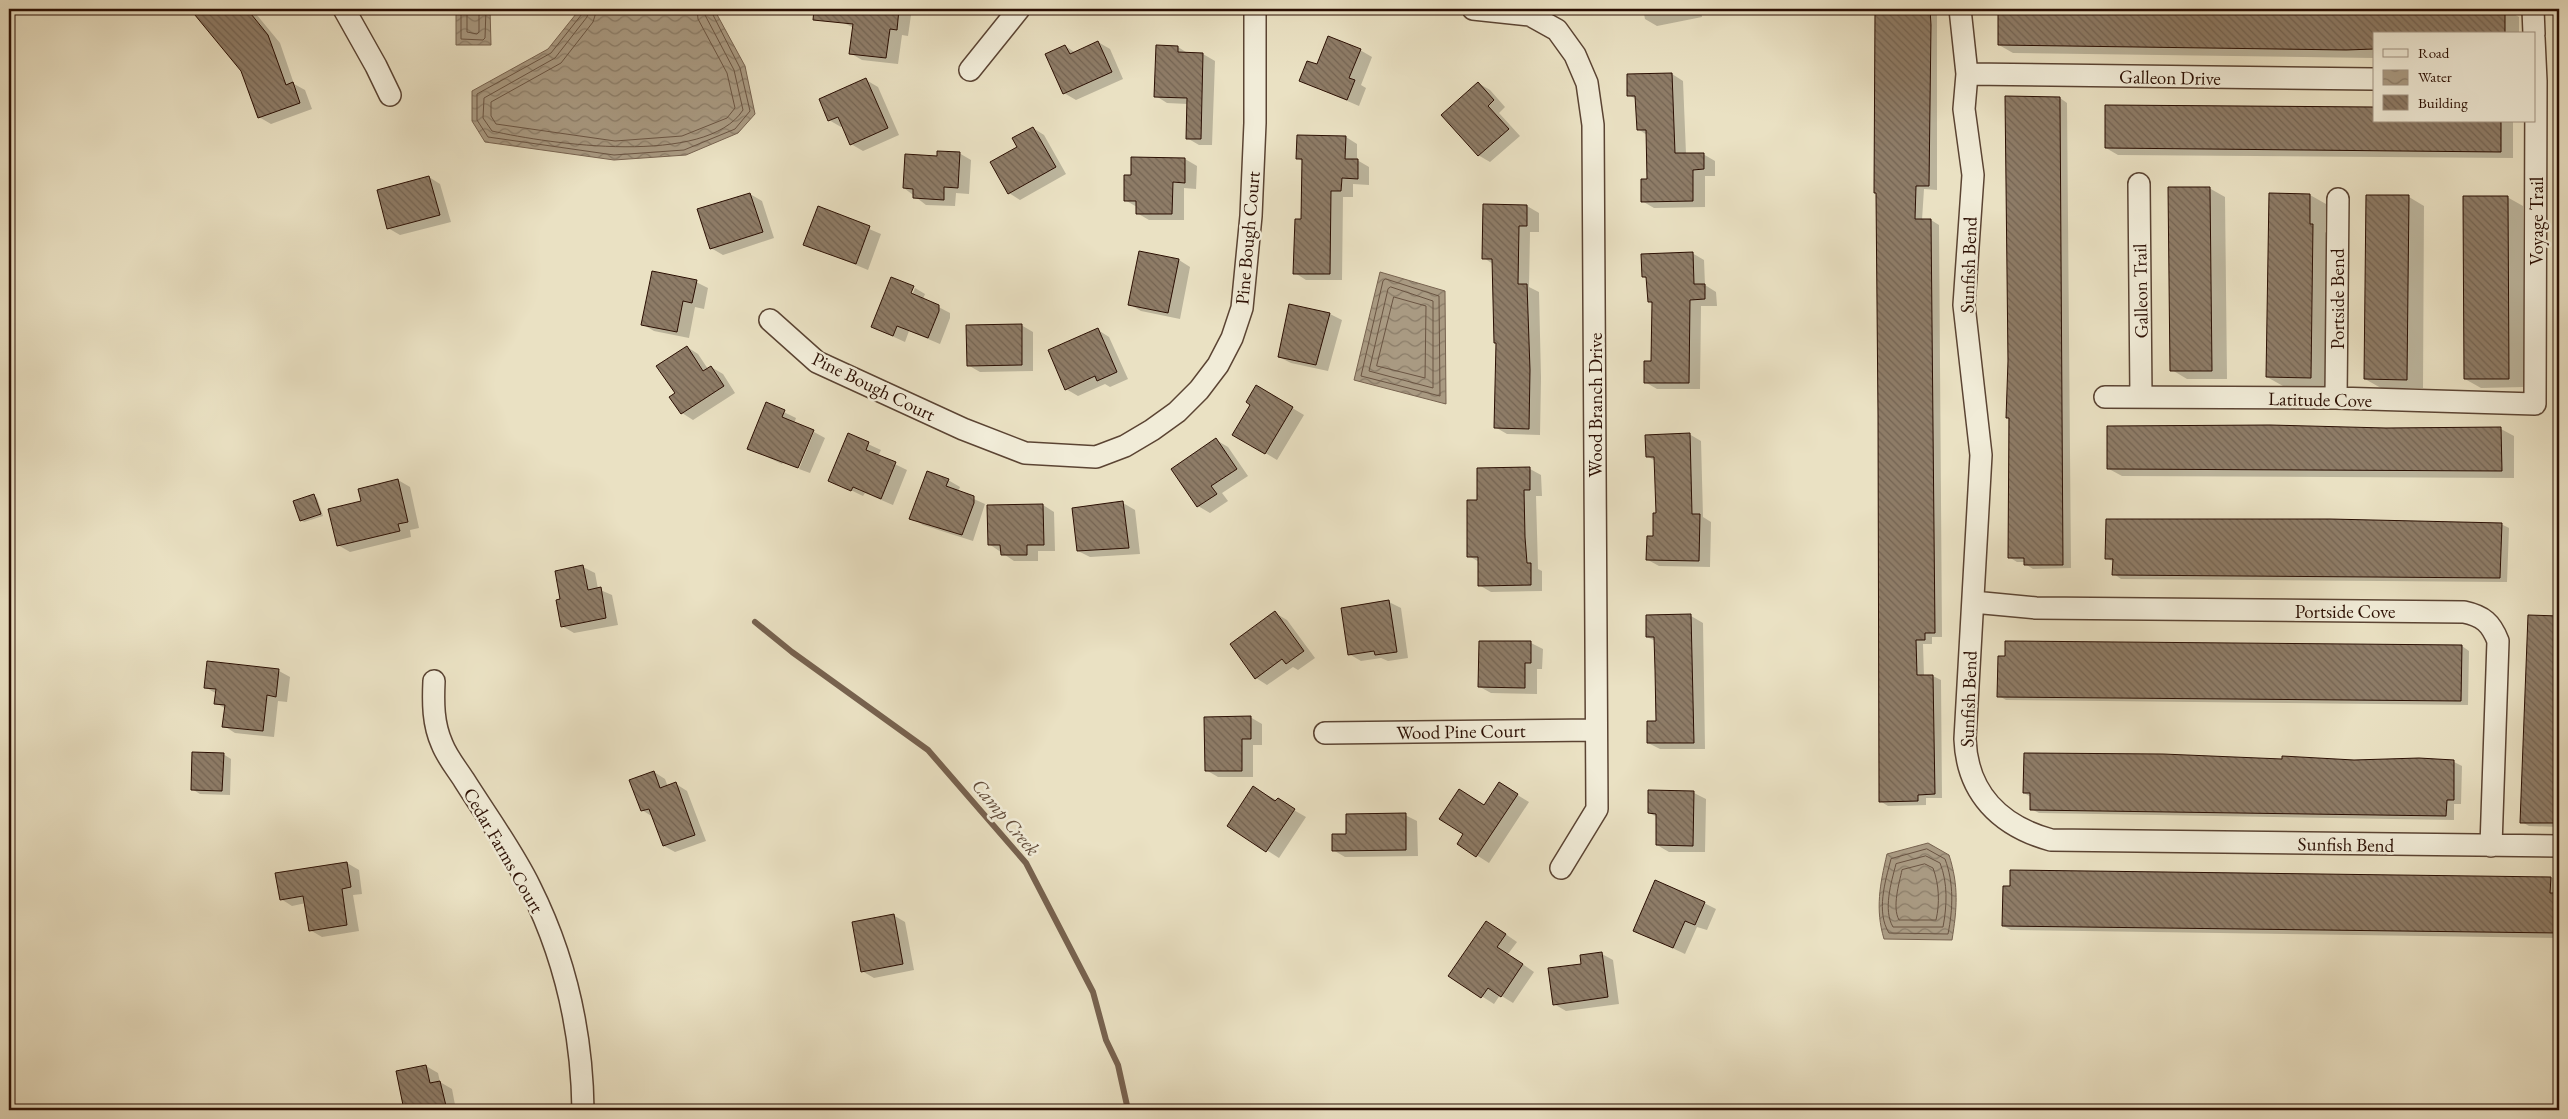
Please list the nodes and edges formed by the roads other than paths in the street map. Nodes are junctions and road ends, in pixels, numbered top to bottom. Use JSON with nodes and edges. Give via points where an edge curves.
{"nodes":[{"id":1,"x":344,"y":9,"type":"edge"},
{"id":2,"x":1019,"y":9,"type":"edge"},
{"id":3,"x":1255,"y":9,"type":"edge"},
{"id":4,"x":1473,"y":9,"type":"edge"},
{"id":5,"x":1960,"y":9,"type":"edge"},
{"id":6,"x":2533,"y":9,"type":"edge"},
{"id":7,"x":2534,"y":32,"type":"edge"},
{"id":8,"x":970,"y":70,"type":"dead end"},
{"id":9,"x":1967,"y":74,"type":"junction"},
{"id":10,"x":2373,"y":79,"type":"edge"},
{"id":11,"x":390,"y":95,"type":"dead end"},
{"id":12,"x":2535,"y":122,"type":"edge"},
{"id":13,"x":2139,"y":184,"type":"dead end"},
{"id":14,"x":2338,"y":200,"type":"dead end"},
{"id":15,"x":770,"y":320,"type":"dead end"},
{"id":16,"x":2105,"y":397,"type":"dead end"},
{"id":17,"x":2141,"y":397,"type":"junction"},
{"id":18,"x":2336,"y":398,"type":"junction"},
{"id":19,"x":2535,"y":404,"type":"joint"},
{"id":20,"x":1973,"y":602,"type":"junction"},
{"id":21,"x":434,"y":681,"type":"dead end"},
{"id":22,"x":1596,"y":730,"type":"junction"},
{"id":23,"x":1325,"y":733,"type":"dead end"},
{"id":24,"x":2491,"y":846,"type":"junction"},
{"id":25,"x":2559,"y":846,"type":"edge"},
{"id":26,"x":1561,"y":868,"type":"dead end"},
{"id":27,"x":583,"y":1110,"type":"edge"}],
"edges":[{"from":1,"to":11,"type":"street"},
{"from":2,"to":8,"type":"street"},
{"from":3,"to":15,"type":"street","name":"Pine Bough Court","via":[[1255,132],[1242,308],[1218,365],[1177,412],[1152,430],[1125,446],[1096,457],[1025,453],[963,429],[817,362]]},
{"from":4,"to":22,"type":"street","name":"Wood Branch Drive","via":[[1530,15],[1557,30],[1575,55],[1587,83],[1593,125]]},
{"from":5,"to":9,"type":"street","name":"Sunfish Bend"},
{"from":6,"to":7,"type":"street"},
{"from":9,"to":10,"type":"street","name":"Galleon Drive"},
{"from":9,"to":20,"type":"street","name":"Sunfish Bend","via":[[1964,109],[1973,175],[1964,305],[1981,454]]},
{"from":12,"to":19,"type":"street","name":"Voyage Trail"},
{"from":13,"to":17,"type":"street","name":"Galleon Trail"},
{"from":14,"to":18,"type":"street","name":"Portside Bend"},
{"from":16,"to":17,"type":"street","name":"Latitude Cove"},
{"from":17,"to":18,"type":"street","name":"Latitude Cove"},
{"from":18,"to":19,"type":"street","name":"Latitude Cove"},
{"from":20,"to":24,"type":"street","name":"Sunfish Bend","via":[[1965,739],[1968,768],[1978,790],[1993,808],[2025,831],[2051,840],[2066,841]]},
{"from":20,"to":24,"type":"street","name":"Portside Cove","via":[[2036,608],[2464,612],[2477,615],[2487,621],[2498,641]]},
{"from":21,"to":27,"type":"street","name":"Cedar Farms Court","via":[[433,712],[442,744],[530,885],[553,938],[568,985],[578,1034]]},
{"from":22,"to":23,"type":"street","name":"Wood Pine Court"},
{"from":22,"to":26,"type":"street","name":"Wood Branch Drive","via":[[1597,809]]},
{"from":24,"to":25,"type":"street","name":"Sunfish Bend"}]}
